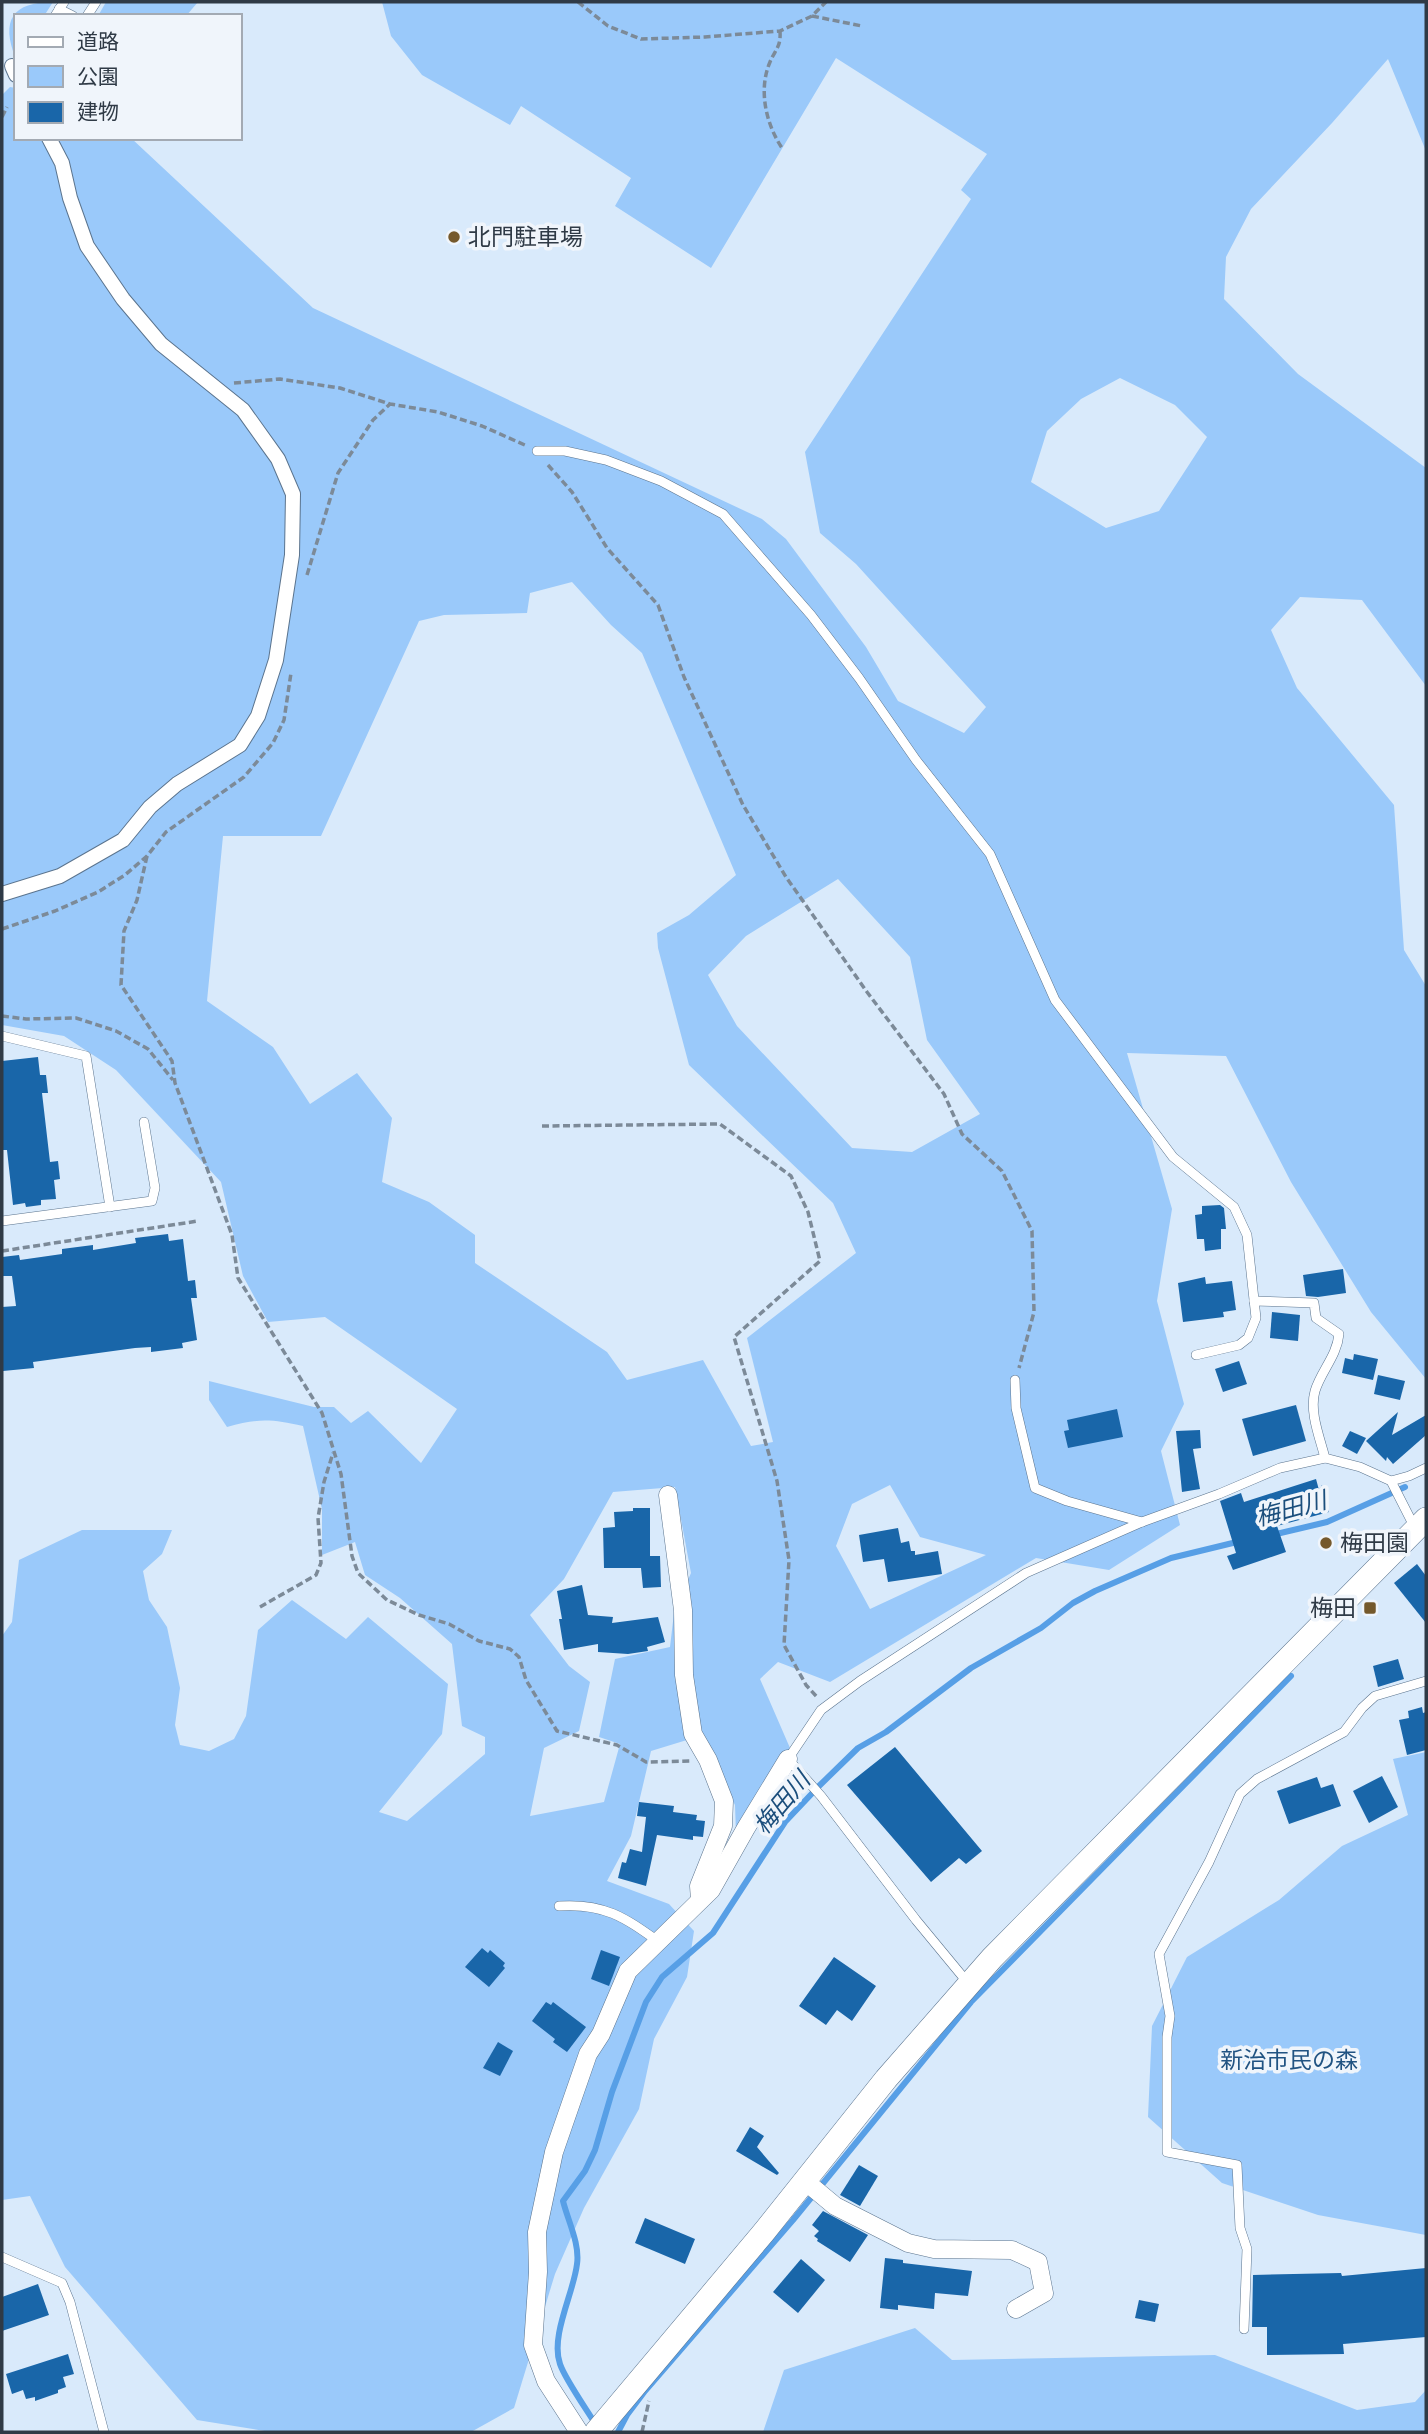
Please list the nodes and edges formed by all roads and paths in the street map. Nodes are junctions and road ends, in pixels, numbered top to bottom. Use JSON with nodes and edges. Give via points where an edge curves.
{"nodes":[{"id":1,"x":578,"y":2,"type":"edge"},
{"id":2,"x":826,"y":2,"type":"edge"},
{"id":3,"x":812,"y":16,"type":"junction"},
{"id":4,"x":862,"y":26,"type":"dead end"},
{"id":5,"x":780,"y":31,"type":"junction"},
{"id":6,"x":6,"y":107,"type":"dead end"},
{"id":7,"x":2,"y":117,"type":"edge"},
{"id":8,"x":50,"y":140,"type":"edge"},
{"id":9,"x":782,"y":148,"type":"dead end"},
{"id":10,"x":240,"y":381,"type":"dead end"},
{"id":11,"x":390,"y":404,"type":"junction"},
{"id":12,"x":537,"y":451,"type":"junction"},
{"id":13,"x":305,"y":583,"type":"dead end"},
{"id":14,"x":292,"y":662,"type":"dead end"},
{"id":15,"x":147,"y":856,"type":"junction"},
{"id":16,"x":2,"y":894,"type":"edge"},
{"id":17,"x":2,"y":929,"type":"edge"},
{"id":18,"x":2,"y":1016,"type":"edge"},
{"id":19,"x":2,"y":1036,"type":"edge"},
{"id":20,"x":175,"y":1083,"type":"junction"},
{"id":21,"x":144,"y":1122,"type":"dead end"},
{"id":22,"x":542,"y":1126,"type":"dead end"},
{"id":23,"x":110,"y":1207,"type":"junction"},
{"id":24,"x":2,"y":1221,"type":"edge"},
{"id":25,"x":198,"y":1221,"type":"dead end"},
{"id":26,"x":2,"y":1251,"type":"edge"},
{"id":27,"x":1254,"y":1301,"type":"junction"},
{"id":28,"x":1196,"y":1355,"type":"dead end"},
{"id":29,"x":1015,"y":1380,"type":"joint"},
{"id":30,"x":334,"y":1451,"type":"junction"},
{"id":31,"x":1325,"y":1458,"type":"junction"},
{"id":32,"x":1426,"y":1468,"type":"edge"},
{"id":33,"x":1391,"y":1482,"type":"junction"},
{"id":34,"x":668,"y":1495,"type":"dead end"},
{"id":35,"x":1142,"y":1521,"type":"junction"},
{"id":36,"x":1421,"y":1525,"type":"edge"},
{"id":37,"x":260,"y":1607,"type":"dead end"},
{"id":38,"x":1426,"y":1681,"type":"edge"},
{"id":39,"x":826,"y":1706,"type":"junction"},
{"id":40,"x":788,"y":1759,"type":"junction"},
{"id":41,"x":675,"y":1762,"type":"dead end"},
{"id":42,"x":700,"y":1900,"type":"junction"},
{"id":43,"x":559,"y":1906,"type":"dead end"},
{"id":44,"x":659,"y":1942,"type":"junction"},
{"id":45,"x":970,"y":1984,"type":"junction"},
{"id":46,"x":812,"y":2187,"type":"junction"},
{"id":47,"x":2,"y":2258,"type":"edge"},
{"id":48,"x":1016,"y":2309,"type":"dead end"},
{"id":49,"x":1244,"y":2329,"type":"dead end"},
{"id":50,"x":650,"y":2401,"type":"dead end"},
{"id":51,"x":104,"y":2432,"type":"edge"},
{"id":52,"x":579,"y":2432,"type":"edge"},
{"id":53,"x":596,"y":2432,"type":"edge"},
{"id":54,"x":642,"y":2432,"type":"edge"}],
"edges":[{"from":1,"to":5,"type":"path","via":[[608,26],[641,39]]},
{"from":2,"to":3,"type":"path"},
{"from":3,"to":4,"type":"path"},
{"from":3,"to":5,"type":"path"},
{"from":5,"to":9,"type":"path","via":[[781,43],[765,77],[764,93]]},
{"from":6,"to":7,"type":"path"},
{"from":8,"to":16,"type":"street","via":[[62,163],[87,246],[123,299],[161,344],[243,410],[278,459],[293,494],[292,555],[276,660],[258,716],[240,746],[177,784],[150,807],[123,841],[60,876]]},
{"from":10,"to":11,"type":"path","via":[[280,379],[340,388]]},
{"from":11,"to":12,"type":"path","via":[[482,426]]},
{"from":11,"to":13,"type":"path","via":[[373,420],[338,473]]},
{"from":12,"to":27,"type":"lane","via":[[565,451],[606,460],[661,481],[723,514],[772,569],[990,855],[1055,1000],[1086,1044],[1172,1157],[1234,1207],[1247,1235]]},
{"from":12,"to":29,"type":"path","via":[[572,492],[607,548],[658,605],[684,677],[743,805],[786,877],[944,1094],[962,1133],[1002,1171],[1032,1231],[1034,1312]]},
{"from":14,"to":15,"type":"path","via":[[284,720],[273,743],[244,777],[166,832]]},
{"from":15,"to":17,"type":"path","via":[[97,892]]},
{"from":15,"to":20,"type":"path","via":[[124,931],[121,985],[172,1061]]},
{"from":18,"to":20,"type":"path","via":[[76,1018],[116,1031],[148,1049]]},
{"from":19,"to":23,"type":"lane","via":[[86,1056]]},
{"from":20,"to":30,"type":"path","via":[[232,1235],[238,1278],[323,1413]]},
{"from":21,"to":23,"type":"lane","via":[[155,1188],[152,1200]]},
{"from":22,"to":39,"type":"path","via":[[720,1124],[791,1176],[808,1212],[820,1261],[734,1337],[777,1481],[789,1560],[784,1645],[806,1685]]},
{"from":23,"to":24,"type":"lane"},
{"from":25,"to":26,"type":"path"},
{"from":27,"to":28,"type":"lane","via":[[1256,1318],[1248,1338],[1240,1345]]},
{"from":27,"to":31,"type":"lane","via":[[1314,1303],[1317,1318],[1339,1334],[1315,1391],[1313,1409]]},
{"from":29,"to":35,"type":"lane","via":[[1016,1408],[1035,1488]]},
{"from":30,"to":37,"type":"path","via":[[318,1518],[321,1563],[316,1575]]},
{"from":30,"to":41,"type":"path","via":[[358,1573],[387,1600],[480,1641],[510,1649],[519,1657],[526,1680],[557,1731],[617,1745],[646,1762]]},
{"from":31,"to":33,"type":"lane","via":[[1360,1467]]},
{"from":31,"to":35,"type":"lane","via":[[1280,1468]]},
{"from":32,"to":33,"type":"lane"},
{"from":33,"to":36,"type":"lane","via":[[1401,1503]]},
{"from":34,"to":42,"type":"street","via":[[693,1734],[724,1801],[723,1826],[699,1886]]},
{"from":35,"to":39,"type":"lane","via":[[1026,1573]]},
{"from":36,"to":45,"type":"street"},
{"from":38,"to":49,"type":"lane","via":[[1375,1696],[1344,1732],[1257,1779],[1240,1794],[1159,1954],[1170,2016],[1167,2152],[1237,2165],[1240,2228],[1247,2249]]},
{"from":39,"to":40,"type":"lane"},
{"from":40,"to":42,"type":"street","via":[[711,1890]]},
{"from":40,"to":45,"type":"lane"},
{"from":42,"to":44,"type":"street"},
{"from":43,"to":44,"type":"lane","via":[[585,1905],[626,1919]]},
{"from":44,"to":52,"type":"street","via":[[628,1971],[588,2054],[554,2152],[537,2232],[533,2345],[546,2381]]},
{"from":45,"to":46,"type":"street","via":[[886,2079]]},
{"from":46,"to":48,"type":"street","via":[[835,2206],[908,2243],[934,2249],[1012,2250],[1038,2262],[1044,2293]]},
{"from":46,"to":53,"type":"street"},
{"from":47,"to":51,"type":"lane","via":[[62,2283]]},
{"from":50,"to":54,"type":"path"}]}
